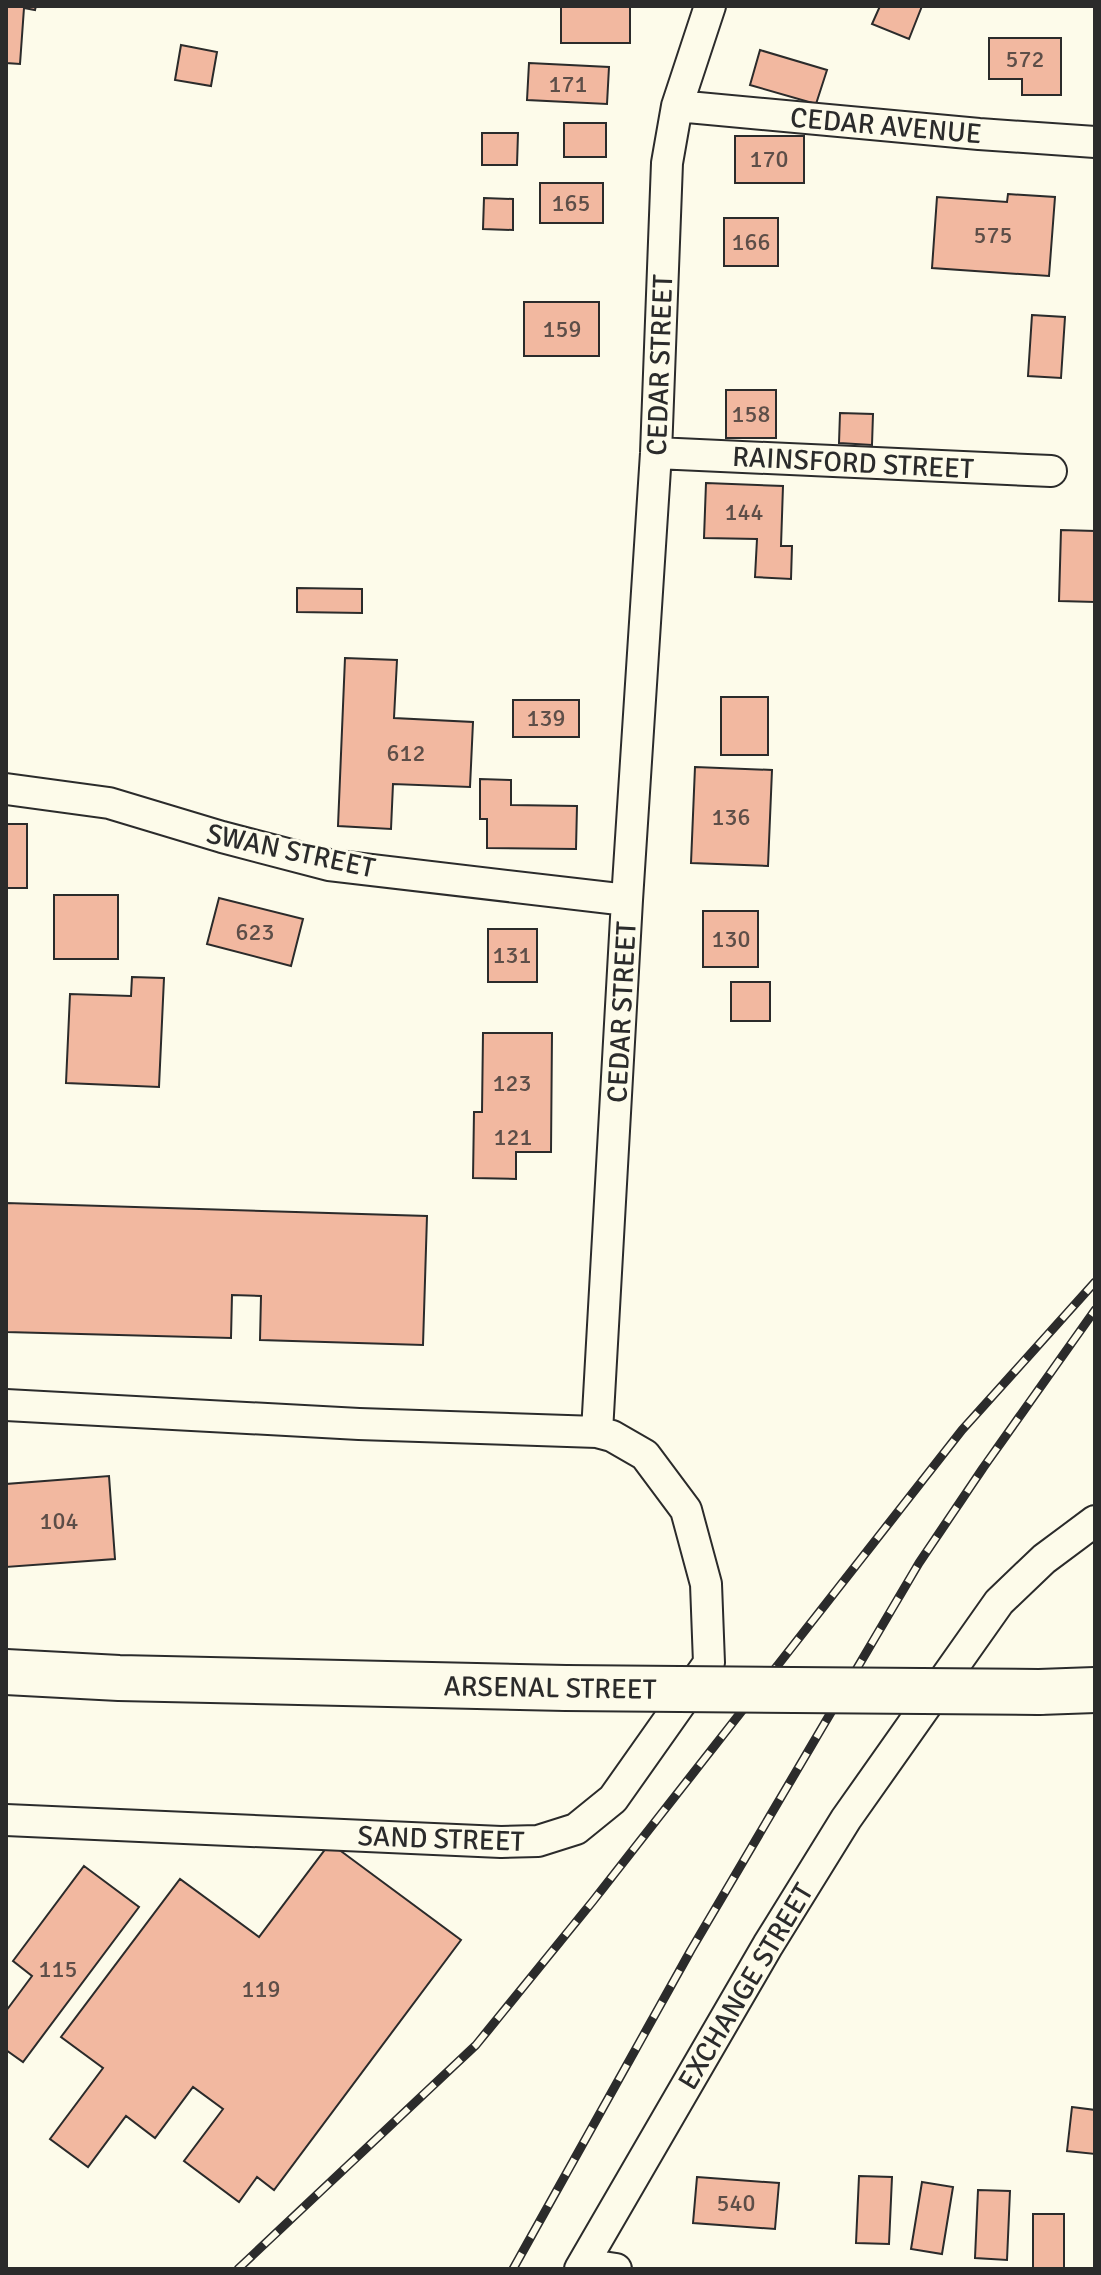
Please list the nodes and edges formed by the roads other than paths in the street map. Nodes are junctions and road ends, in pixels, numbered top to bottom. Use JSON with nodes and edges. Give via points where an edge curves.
{"nodes":[{"id":1,"x":710,"y":6,"type":"edge"},
{"id":2,"x":677,"y":106,"type":"junction"},
{"id":3,"x":1095,"y":142,"type":"edge"},
{"id":4,"x":656,"y":453,"type":"junction"},
{"id":5,"x":1051,"y":471,"type":"dead end"},
{"id":6,"x":6,"y":789,"type":"edge"},
{"id":7,"x":627,"y":900,"type":"junction"},
{"id":8,"x":6,"y":1405,"type":"edge"},
{"id":9,"x":597,"y":1432,"type":"junction"},
{"id":10,"x":1095,"y":1521,"type":"edge"},
{"id":11,"x":6,"y":1672,"type":"edge"},
{"id":12,"x":1095,"y":1690,"type":"edge"},
{"id":13,"x":6,"y":1820,"type":"edge"},
{"id":14,"x":581,"y":2267,"type":"edge"},
{"id":15,"x":616,"y":2269,"type":"edge"}],
"edges":[{"from":1,"to":2,"type":"street","name":"CEDAR STREET"},
{"from":2,"to":3,"type":"street","name":"CEDAR AVENUE"},
{"from":2,"to":4,"type":"street","name":"CEDAR STREET","via":[[667,163]]},
{"from":4,"to":5,"type":"street","name":"RAINSFORD STREET"},
{"from":4,"to":7,"type":"street","name":"CEDAR STREET"},
{"from":6,"to":7,"type":"street","name":"SWAN STREET","via":[[109,803],[329,865]]},
{"from":7,"to":9,"type":"street","name":"CEDAR STREET"},
{"from":8,"to":9,"type":"street"},
{"from":9,"to":13,"type":"street","name":"SAND STREET","via":[[645,1455],[686,1510],[706,1584],[709,1663],[613,1799],[576,1829],[538,1841],[501,1842]]},
{"from":10,"to":14,"type":"street","name":"EXCHANGE STREET","via":[[999,1602],[846,1819]]},
{"from":11,"to":12,"type":"highway","name":"ARSENAL STREET","bridge":true,"via":[[566,1688]]},
{"from":14,"to":15,"type":"street"}]}
